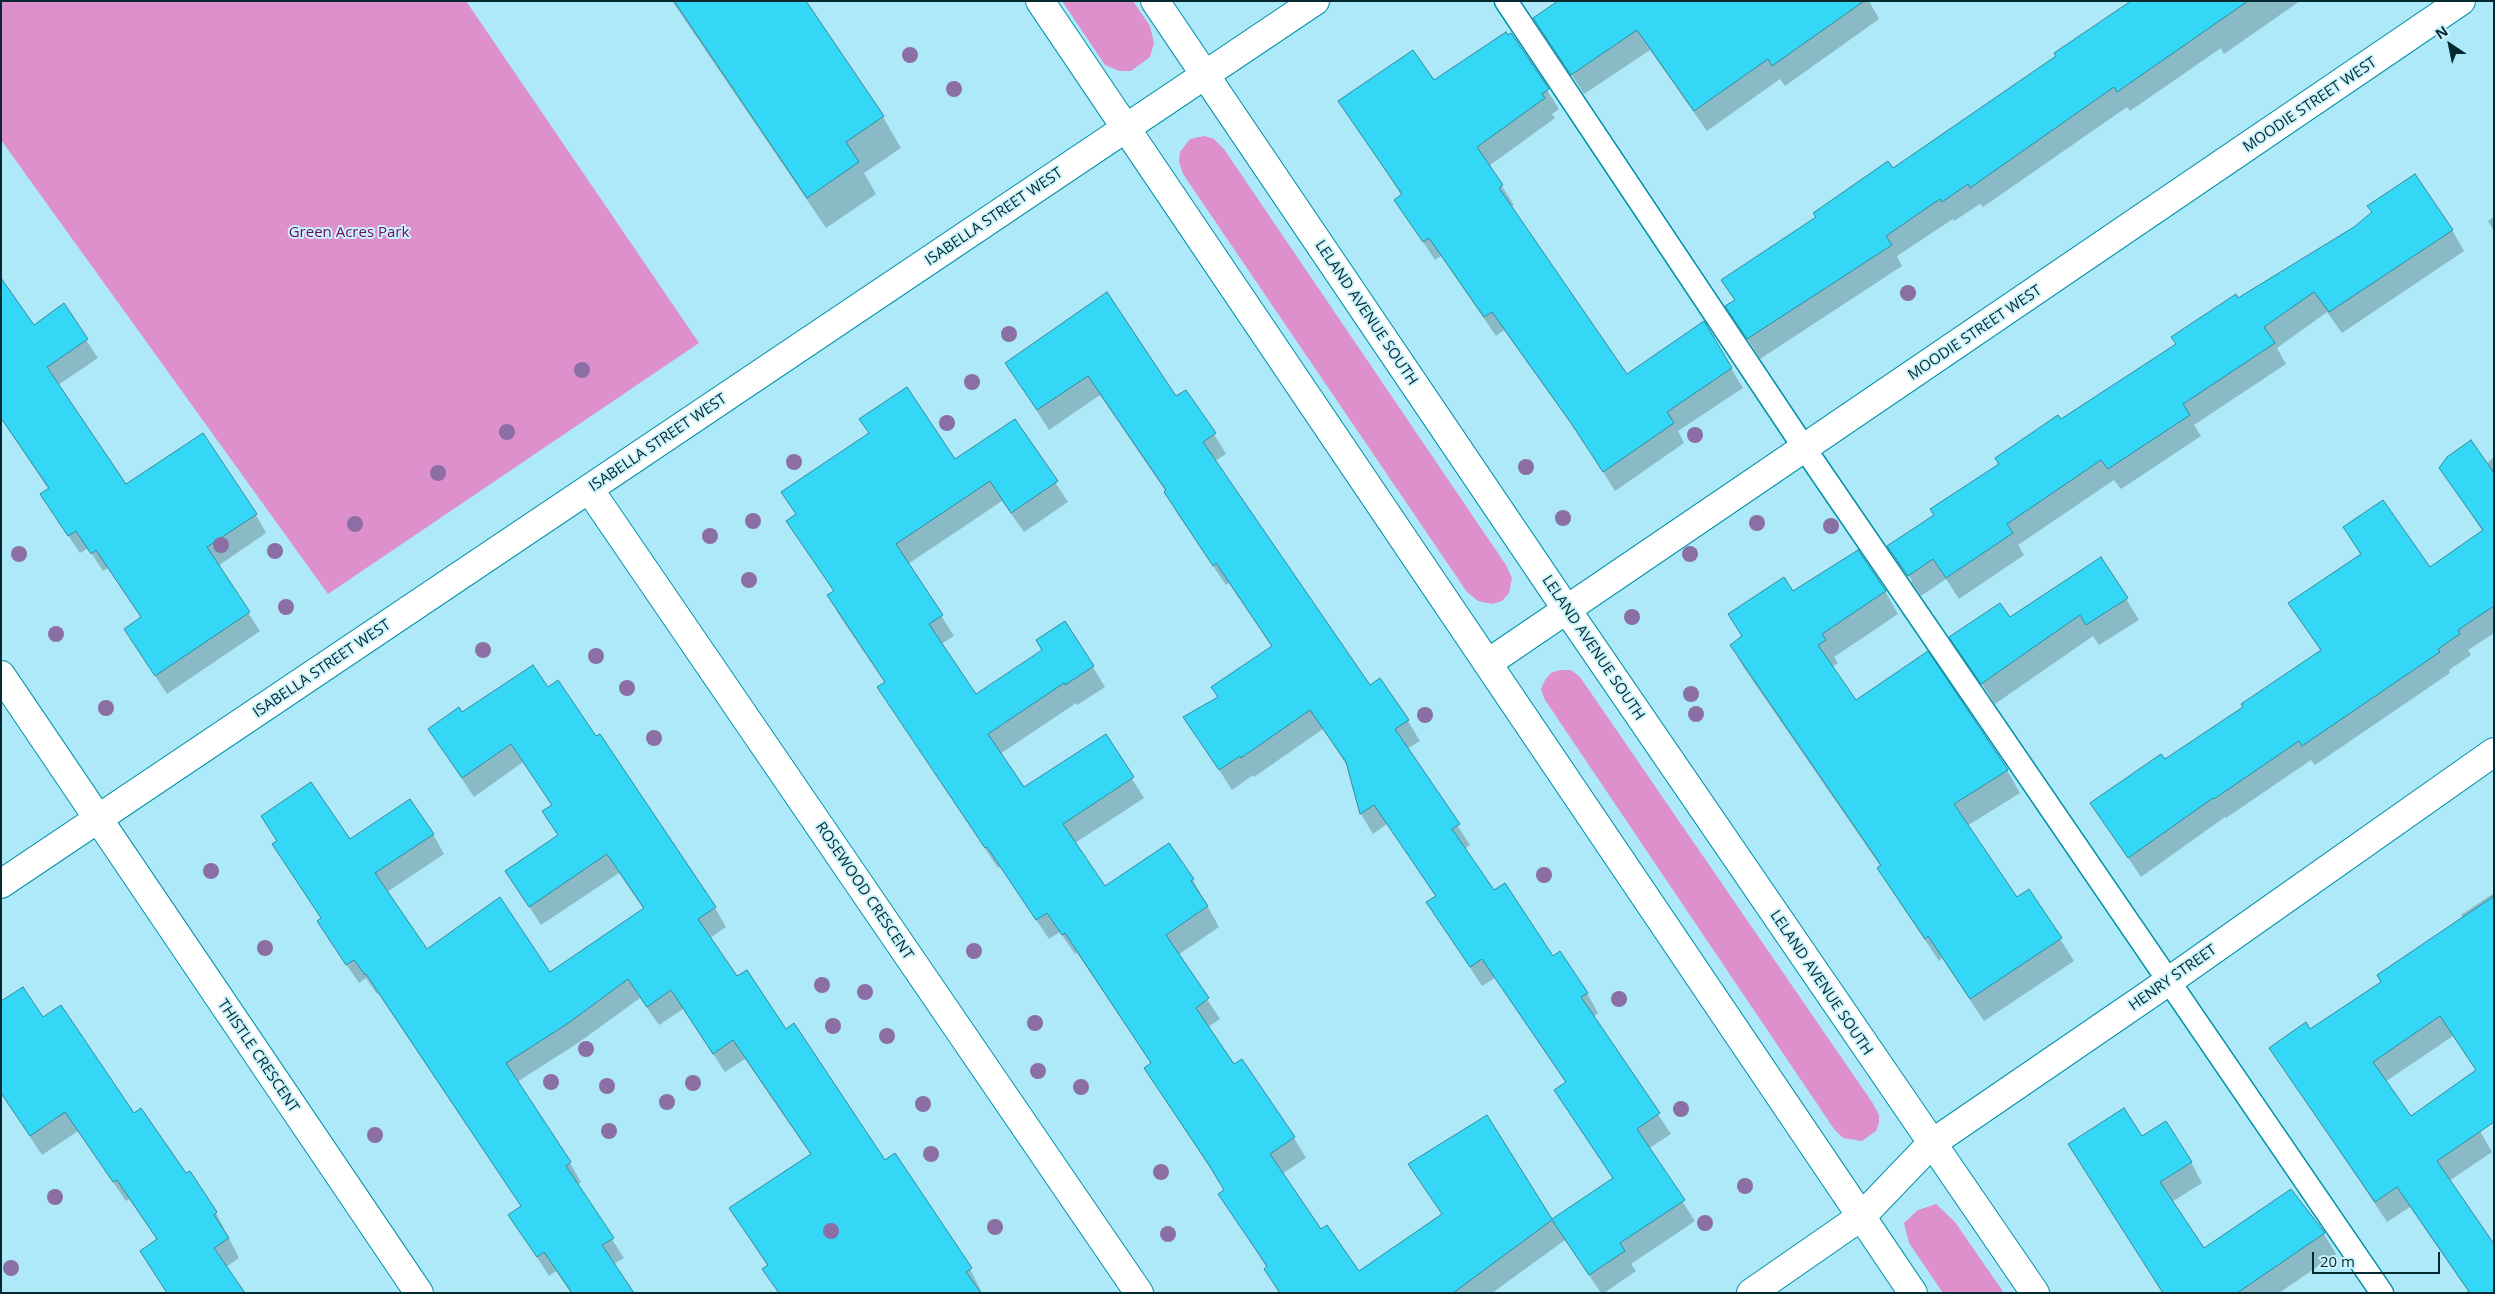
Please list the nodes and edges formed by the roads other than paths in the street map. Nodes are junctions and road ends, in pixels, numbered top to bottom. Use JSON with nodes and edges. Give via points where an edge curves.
{"nodes":[{"id":1,"x":1040,"y":1,"type":"edge"},
{"id":2,"x":1155,"y":1,"type":"edge"},
{"id":3,"x":1315,"y":1,"type":"edge"},
{"id":4,"x":1506,"y":1,"type":"edge"},
{"id":5,"x":2461,"y":1,"type":"edge"},
{"id":6,"x":1204,"y":75,"type":"junction"},
{"id":7,"x":1125,"y":129,"type":"junction"},
{"id":8,"x":1805,"y":449,"type":"junction"},
{"id":9,"x":589,"y":489,"type":"junction"},
{"id":10,"x":1567,"y":610,"type":"junction"},
{"id":11,"x":1488,"y":663,"type":"junction"},
{"id":12,"x":1,"y":675,"type":"edge"},
{"id":13,"x":2494,"y":752,"type":"edge"},
{"id":14,"x":98,"y":819,"type":"junction"},
{"id":15,"x":1,"y":884,"type":"edge"},
{"id":16,"x":2169,"y":981,"type":"junction"},
{"id":17,"x":1931,"y":1144,"type":"junction"},
{"id":18,"x":1862,"y":1216,"type":"junction"},
{"id":19,"x":419,"y":1293,"type":"edge"},
{"id":20,"x":1139,"y":1293,"type":"edge"},
{"id":21,"x":1751,"y":1293,"type":"edge"},
{"id":22,"x":1913,"y":1293,"type":"edge"},
{"id":23,"x":2035,"y":1293,"type":"edge"},
{"id":24,"x":2382,"y":1293,"type":"edge"}],
"edges":[{"from":1,"to":7,"type":"street"},
{"from":2,"to":6,"type":"street","name":"LELAND AVENUE SOUTH"},
{"from":3,"to":6,"type":"street","name":"ISABELLA STREET WEST"},
{"from":4,"to":8,"type":"lane"},
{"from":5,"to":8,"type":"street","name":"MOODIE STREET WEST"},
{"from":6,"to":7,"type":"street","name":"ISABELLA STREET WEST"},
{"from":6,"to":10,"type":"street","name":"LELAND AVENUE SOUTH"},
{"from":7,"to":9,"type":"street","name":"ISABELLA STREET WEST"},
{"from":7,"to":11,"type":"street"},
{"from":8,"to":10,"type":"street","name":"MOODIE STREET WEST"},
{"from":8,"to":16,"type":"lane"},
{"from":9,"to":14,"type":"street","name":"ISABELLA STREET WEST"},
{"from":9,"to":20,"type":"street","name":"ROSEWOOD CRESCENT"},
{"from":10,"to":11,"type":"street","name":"MOODIE STREET WEST"},
{"from":10,"to":17,"type":"street","name":"LELAND AVENUE SOUTH"},
{"from":11,"to":18,"type":"street"},
{"from":12,"to":14,"type":"street","name":"THISTLE CRESCENT"},
{"from":13,"to":16,"type":"street","name":"HENRY STREET"},
{"from":14,"to":15,"type":"street","name":"ISABELLA STREET WEST"},
{"from":14,"to":19,"type":"street","name":"THISTLE CRESCENT"},
{"from":16,"to":17,"type":"street","name":"HENRY STREET"},
{"from":16,"to":24,"type":"lane"},
{"from":17,"to":18,"type":"street","name":"HENRY STREET"},
{"from":17,"to":23,"type":"street","name":"LELAND AVENUE SOUTH"},
{"from":18,"to":21,"type":"street"},
{"from":18,"to":22,"type":"street"}]}
